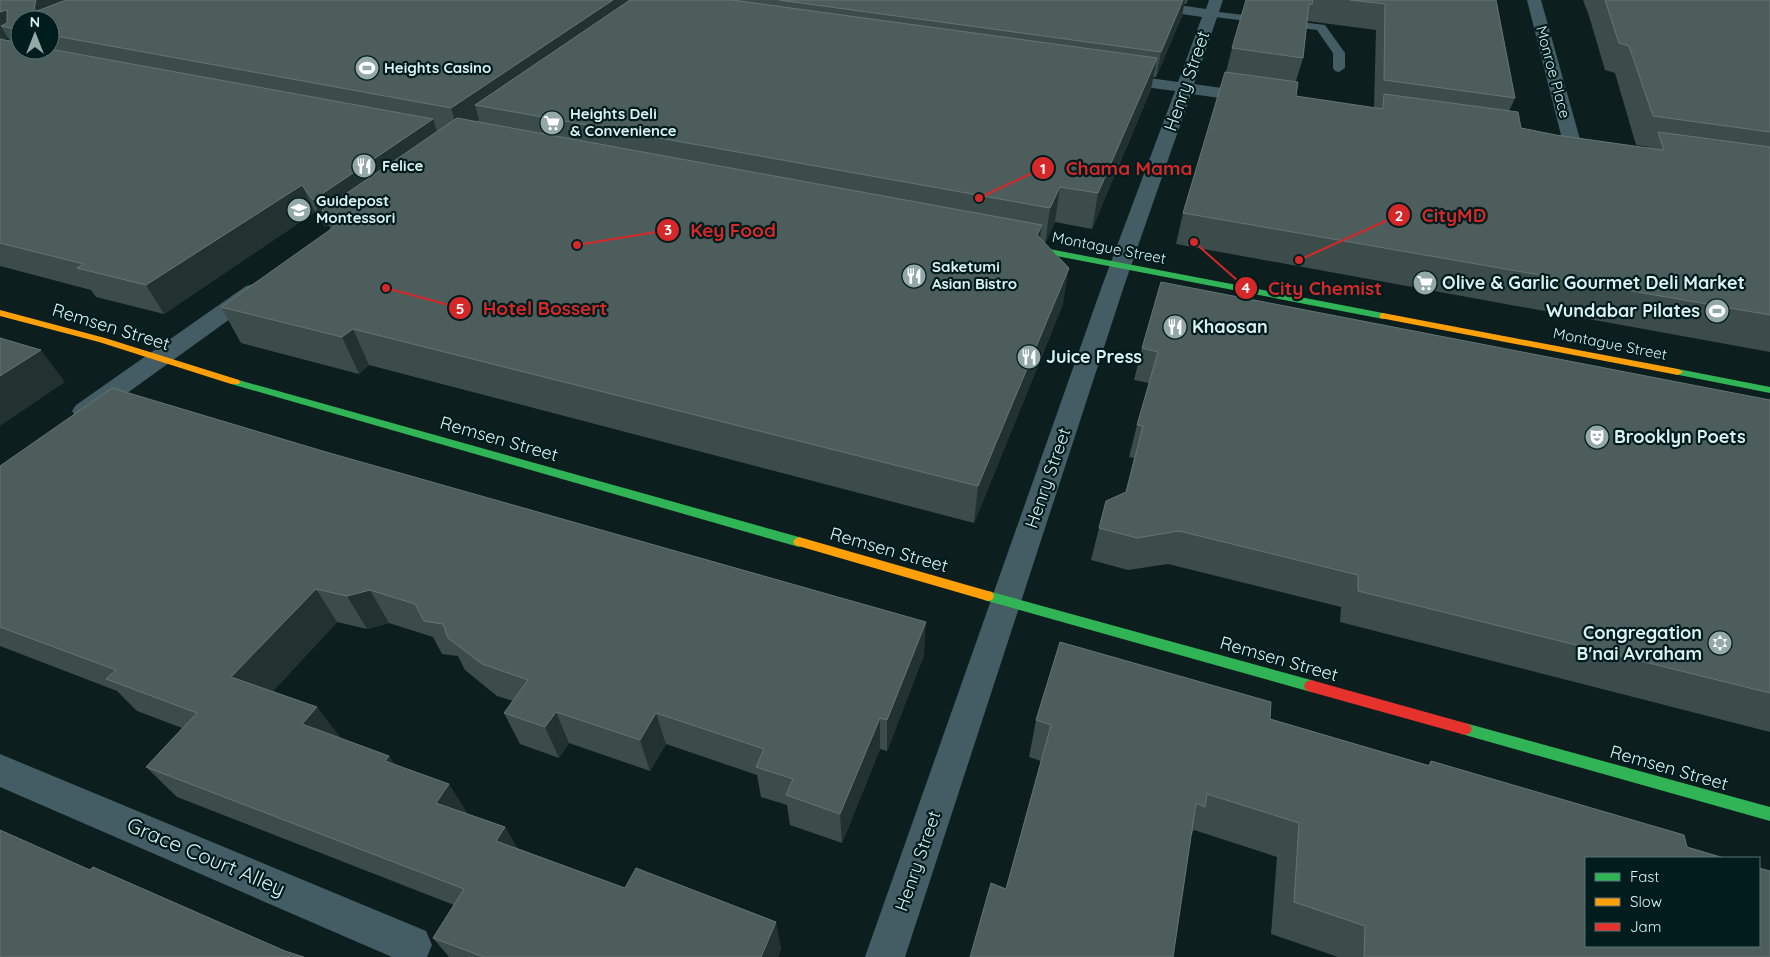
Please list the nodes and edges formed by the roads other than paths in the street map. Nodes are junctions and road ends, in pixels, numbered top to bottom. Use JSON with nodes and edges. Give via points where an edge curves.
{"nodes":[{"id":1,"x":1114,"y":0,"type":"edge"},
{"id":2,"x":1534,"y":0,"type":"edge"},
{"id":3,"x":1213,"y":7,"type":"edge"},
{"id":4,"x":1339,"y":68,"type":"dead end"},
{"id":5,"x":1100,"y":76,"type":"edge"},
{"id":6,"x":1186,"y":88,"type":"junction"},
{"id":7,"x":1277,"y":101,"type":"edge"},
{"id":8,"x":1555,"y":141,"type":"edge"},
{"id":9,"x":1572,"y":143,"type":"junction"},
{"id":10,"x":1591,"y":146,"type":"edge"},
{"id":11,"x":1010,"y":245,"type":"edge"},
{"id":12,"x":1120,"y":266,"type":"junction"},
{"id":13,"x":272,"y":279,"type":"edge"},
{"id":14,"x":0,"y":313,"type":"edge"},
{"id":15,"x":159,"y":359,"type":"junction"},
{"id":16,"x":1770,"y":390,"type":"edge"},
{"id":17,"x":65,"y":426,"type":"edge"},
{"id":18,"x":1007,"y":602,"type":"junction"},
{"id":19,"x":0,"y":770,"type":"edge"},
{"id":20,"x":1770,"y":814,"type":"edge"},
{"id":21,"x":412,"y":945,"type":"dead end"},
{"id":22,"x":885,"y":957,"type":"edge"}],
"edges":[{"from":1,"to":3,"type":"street"},
{"from":2,"to":9,"type":"street","name":"Monroe Place"},
{"from":3,"to":4,"type":"lane","via":[[1321,27],[1340,53]]},
{"from":3,"to":6,"type":"street","name":"Henry Street"},
{"from":5,"to":6,"type":"street"},
{"from":6,"to":7,"type":"street"},
{"from":6,"to":12,"type":"street","name":"Henry Street"},
{"from":8,"to":9,"type":"street"},
{"from":9,"to":10,"type":"street"},
{"from":11,"to":12,"type":"street","name":"Montague Street"},
{"from":12,"to":16,"type":"street","name":"Montague Street"},
{"from":12,"to":18,"type":"street","name":"Henry Street"},
{"from":13,"to":15,"type":"street"},
{"from":14,"to":15,"type":"street","name":"Remsen Street"},
{"from":15,"to":17,"type":"street"},
{"from":15,"to":18,"type":"street","name":"Remsen Street"},
{"from":18,"to":20,"type":"street","name":"Remsen Street"},
{"from":18,"to":22,"type":"street","name":"Henry Street"},
{"from":19,"to":21,"type":"street","name":"Grace Court Alley"}]}
